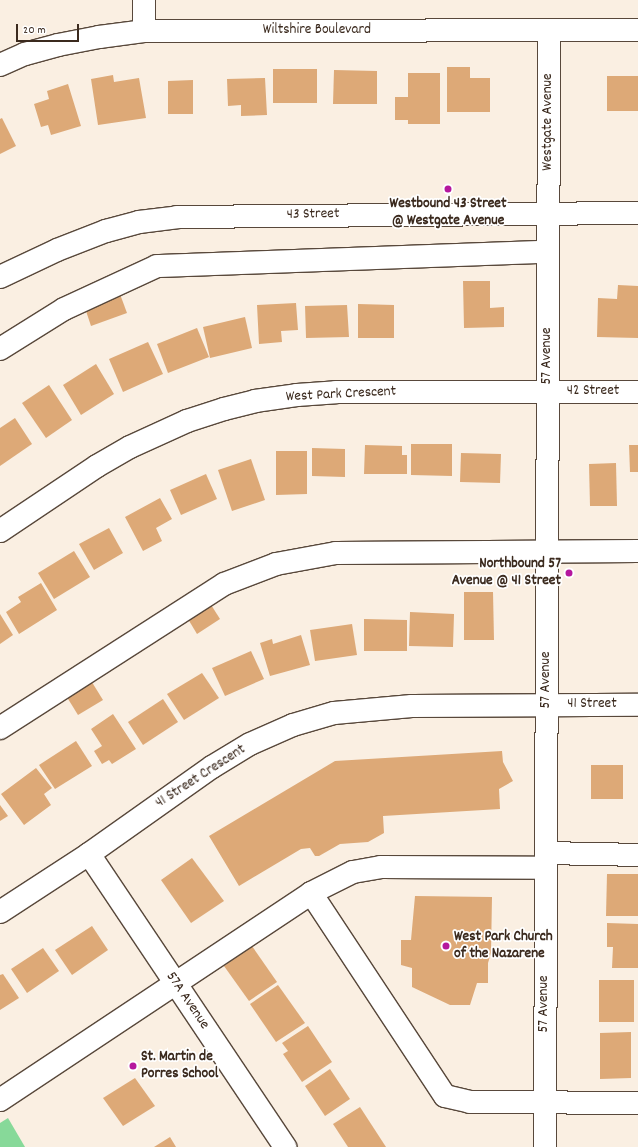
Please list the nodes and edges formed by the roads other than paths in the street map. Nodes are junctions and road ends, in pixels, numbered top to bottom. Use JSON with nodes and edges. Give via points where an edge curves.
{"nodes":[{"id":1,"x":144,"y":0,"type":"edge"},
{"id":2,"x":638,"y":30,"type":"edge"},
{"id":3,"x":144,"y":31,"type":"junction"},
{"id":4,"x":549,"y":31,"type":"junction"},
{"id":5,"x":0,"y":65,"type":"edge"},
{"id":6,"x":548,"y":213,"type":"junction"},
{"id":7,"x":638,"y":213,"type":"edge"},
{"id":8,"x":548,"y":252,"type":"junction"},
{"id":9,"x":0,"y":277,"type":"edge"},
{"id":10,"x":0,"y":349,"type":"edge"},
{"id":11,"x":548,"y":392,"type":"junction"},
{"id":12,"x":638,"y":392,"type":"edge"},
{"id":13,"x":0,"y":531,"type":"edge"},
{"id":14,"x":638,"y":551,"type":"edge"},
{"id":15,"x":548,"y":552,"type":"junction"},
{"id":16,"x":547,"y":705,"type":"junction"},
{"id":17,"x":638,"y":705,"type":"edge"},
{"id":18,"x":0,"y":728,"type":"edge"},
{"id":19,"x":89,"y":854,"type":"junction"},
{"id":20,"x":638,"y":855,"type":"edge"},
{"id":21,"x":546,"y":861,"type":"junction"},
{"id":22,"x":311,"y":893,"type":"junction"},
{"id":23,"x":0,"y":912,"type":"edge"},
{"id":24,"x":176,"y":984,"type":"junction"},
{"id":25,"x":0,"y":1100,"type":"edge"},
{"id":26,"x":545,"y":1102,"type":"junction"},
{"id":27,"x":638,"y":1102,"type":"edge"},
{"id":28,"x":284,"y":1147,"type":"edge"},
{"id":29,"x":545,"y":1147,"type":"edge"}],
"edges":[{"from":1,"to":3,"type":"street"},
{"from":2,"to":4,"type":"street","name":"Wiltshire Boulevard"},
{"from":3,"to":4,"type":"street","name":"Wiltshire Boulevard"},
{"from":3,"to":5,"type":"street","name":"Wiltshire Boulevard","via":[[58,45],[25,54]]},
{"from":4,"to":6,"type":"street","name":"Westgate Avenue"},
{"from":6,"to":7,"type":"street","name":"43 Street"},
{"from":6,"to":8,"type":"street","name":"57 Avenue"},
{"from":6,"to":9,"type":"street","name":"43 Street","via":[[177,217],[139,222],[106,231],[57,250]]},
{"from":8,"to":10,"type":"street","via":[[157,266],[64,309]]},
{"from":8,"to":11,"type":"street","name":"57 Avenue"},
{"from":11,"to":12,"type":"street","name":"42 Street"},
{"from":11,"to":13,"type":"street","name":"West Park Crescent","via":[[336,392],[297,395],[224,409],[187,421],[130,447]]},
{"from":11,"to":15,"type":"street","name":"57 Avenue"},
{"from":14,"to":15,"type":"street"},
{"from":15,"to":16,"type":"street","name":"57 Avenue"},
{"from":15,"to":18,"type":"street","via":[[336,553],[276,564],[224,584]]},
{"from":16,"to":17,"type":"street","name":"41 Street"},
{"from":16,"to":19,"type":"street","name":"41 Street Crescent","via":[[374,708],[334,714],[293,725],[250,744],[212,767]]},
{"from":16,"to":21,"type":"street","name":"57 Avenue"},
{"from":19,"to":23,"type":"street","name":"41 Street Crescent"},
{"from":19,"to":24,"type":"street","name":"57A Avenue"},
{"from":20,"to":21,"type":"street"},
{"from":21,"to":22,"type":"street","via":[[381,867],[353,872]]},
{"from":21,"to":26,"type":"street","name":"57 Avenue"},
{"from":22,"to":24,"type":"street"},
{"from":22,"to":26,"type":"street","via":[[445,1096],[470,1102]]},
{"from":24,"to":25,"type":"street"},
{"from":24,"to":28,"type":"street","name":"57A Avenue"},
{"from":26,"to":27,"type":"street"},
{"from":26,"to":29,"type":"street","name":"57 Avenue"}]}
